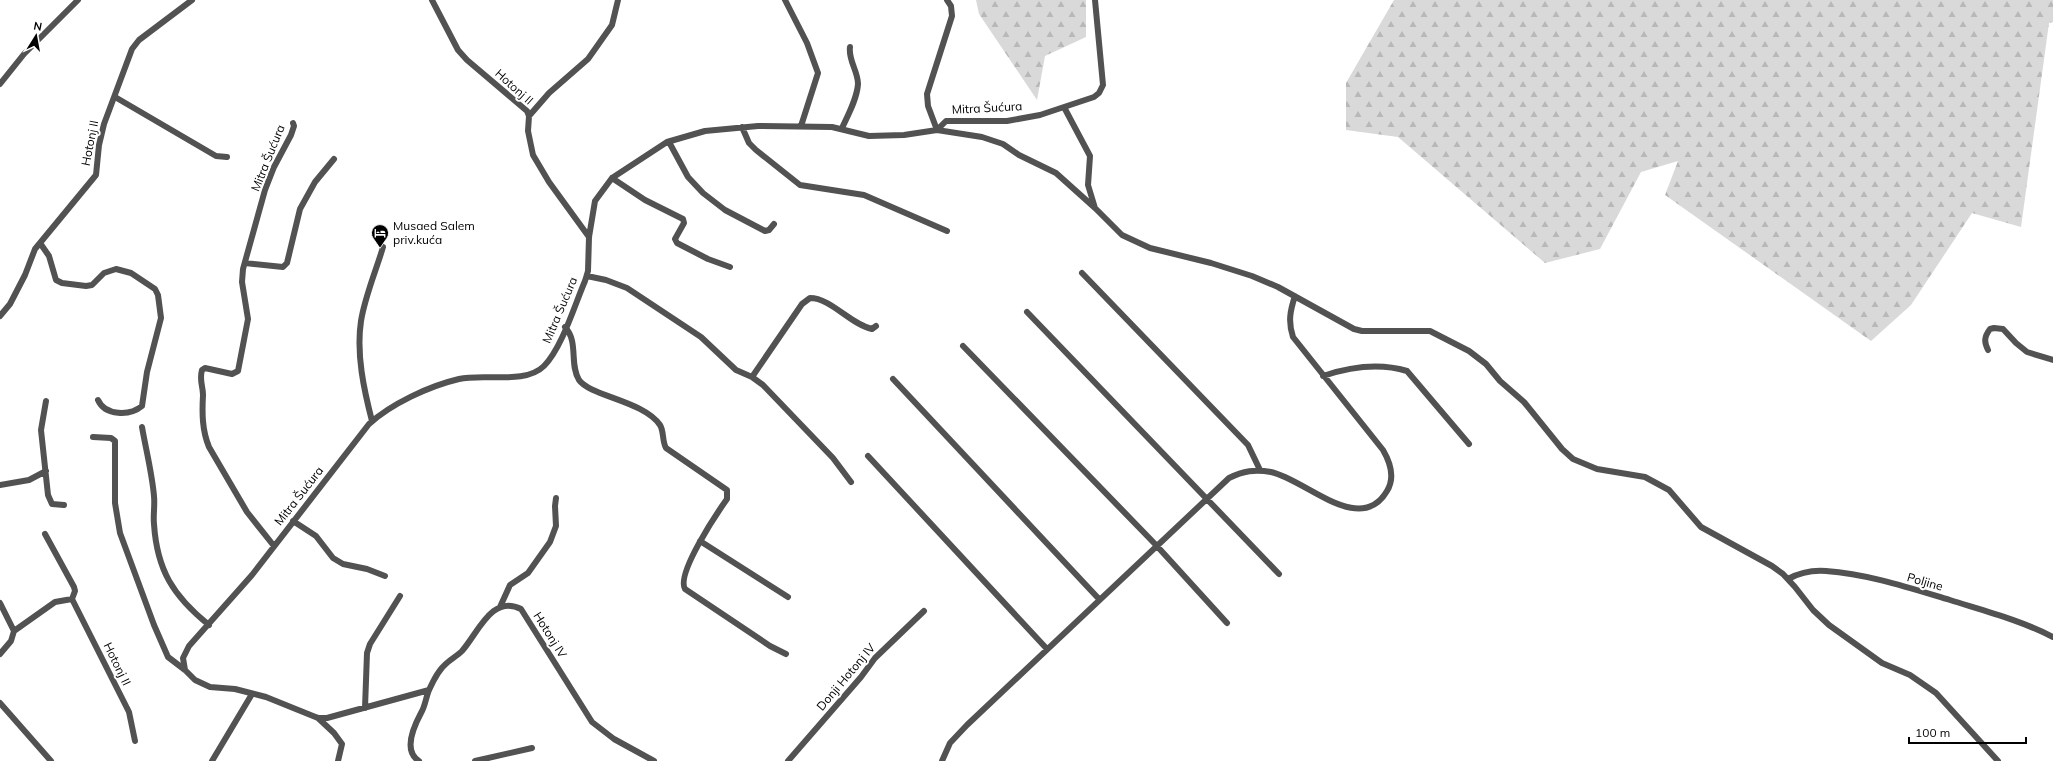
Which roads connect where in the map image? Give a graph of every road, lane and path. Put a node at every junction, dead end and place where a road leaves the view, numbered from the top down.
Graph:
1 (78, 0) edge
2 (192, 0) edge
3 (432, 0) edge
4 (618, 0) edge
5 (785, 0) edge
6 (948, 0) edge
7 (1095, 0) edge
8 (850, 47) dead end
9 (0, 84) edge
10 (115, 97) junction
11 (1065, 109) junction
12 (529, 116) junction
13 (293, 123) dead end
14 (801, 126) junction
15 (742, 127) junction
16 (842, 128) junction
17 (937, 130) junction
18 (669, 142) junction
19 (227, 157) dead end
20 (334, 159) dead end
21 (612, 178) junction
22 (1096, 208) junction
23 (774, 224) dead end
24 (947, 231) dead end
25 (589, 237) junction
26 (40, 243) junction
27 (383, 247) dead end
28 (245, 263) junction
29 (730, 267) dead end
30 (1082, 273) dead end
31 (587, 276) junction
32 (1295, 296) junction
33 (1027, 312) dead end
34 (0, 316) edge
35 (876, 326) dead end
36 (565, 327) junction
37 (963, 346) dead end
38 (1988, 350) dead end
39 (2053, 360) edge
40 (1323, 376) junction
41 (752, 377) junction
42 (892, 379) dead end
43 (98, 400) dead end
44 (46, 401) dead end
45 (372, 421) junction
46 (142, 427) dead end
47 (93, 437) dead end
48 (1469, 444) dead end
49 (868, 456) dead end
50 (1260, 470) junction
51 (46, 471) junction
52 (851, 482) dead end
53 (0, 485) edge
54 (556, 498) dead end
55 (1206, 498) junction
56 (64, 505) dead end
57 (293, 521) junction
58 (45, 534) dead end
59 (700, 541) junction
60 (1156, 545) junction
61 (274, 546) junction
62 (1279, 574) dead end
63 (385, 576) dead end
64 (1788, 579) junction
65 (400, 596) dead end
66 (788, 597) dead end
67 (72, 599) junction
68 (1099, 599) junction
69 (0, 603) edge
70 (500, 607) junction
71 (924, 611) dead end
72 (1227, 623) dead end
73 (208, 625) junction
74 (14, 631) junction
75 (2053, 637) edge
76 (1047, 649) junction
77 (0, 654) edge
78 (786, 654) dead end
79 (185, 670) junction
80 (429, 690) junction
81 (252, 694) junction
82 (0, 703) edge
83 (365, 708) junction
84 (318, 718) junction
85 (135, 741) dead end
86 (532, 748) dead end
87 (415, 760) edge
88 (51, 761) edge
89 (212, 761) edge
90 (338, 761) edge
91 (475, 761) edge
92 (654, 761) edge
93 (788, 761) edge
94 (942, 761) edge
95 (1998, 761) edge

1 - 9 street
2 - 10 street, Hotonj II
3 - 12 street, Hotonj II
4 - 12 street
5 - 14 street
6 - 17 street
7 - 11 street, Mitra Šućura
8 - 16 street
10 - 19 street
10 - 26 street, Hotonj II
11 - 17 street, Mitra Šućura
11 - 22 street
12 - 25 street, Hotonj II
13 - 28 street, Mitra Šućura
14 - 15 street, Mitra Šućura
14 - 16 street, Mitra Šućura
15 - 18 street, Mitra Šućura
15 - 24 street
16 - 17 street, Mitra Šućura
17 - 22 street
18 - 21 street, Mitra Šućura
18 - 23 street
20 - 28 street
21 - 25 street, Mitra Šućura
21 - 29 street
22 - 32 street
25 - 31 street, Mitra Šućura
26 - 34 street, Hotonj II
26 - 43 street
27 - 45 street
28 - 61 street, Mitra Šućura
30 - 50 street
31 - 36 street, Mitra Šućura
31 - 41 street
32 - 40 street
32 - 64 street
33 - 55 street
35 - 41 street
36 - 45 street, Mitra Šućura
36 - 59 street
37 - 60 street
38 - 39 street
40 - 48 street
40 - 50 street
41 - 52 street
42 - 68 street
44 - 51 street
45 - 57 street, Mitra Šućura
46 - 73 street
47 - 79 street
49 - 76 street
50 - 55 street
51 - 53 street
51 - 56 street
54 - 70 street
55 - 60 street
55 - 62 street
57 - 61 street, Mitra Šućura
57 - 63 street
58 - 67 street, Hotonj II
59 - 66 street
59 - 78 street
60 - 68 street
60 - 72 street
61 - 73 street, Mitra Šućura
64 - 75 street, Poljine
64 - 95 street
65 - 83 street
67 - 74 street
67 - 85 street, Hotonj II
68 - 76 street
69 - 74 street
70 - 80 street
70 - 92 street, Hotonj IV
71 - 93 street, Donji Hotonj IV
73 - 79 street, Mitra Šućura
74 - 77 street
76 - 94 street
79 - 81 street
80 - 83 street
80 - 87 street
81 - 84 street
81 - 89 street
82 - 88 street
83 - 84 street
84 - 90 street
86 - 91 street

